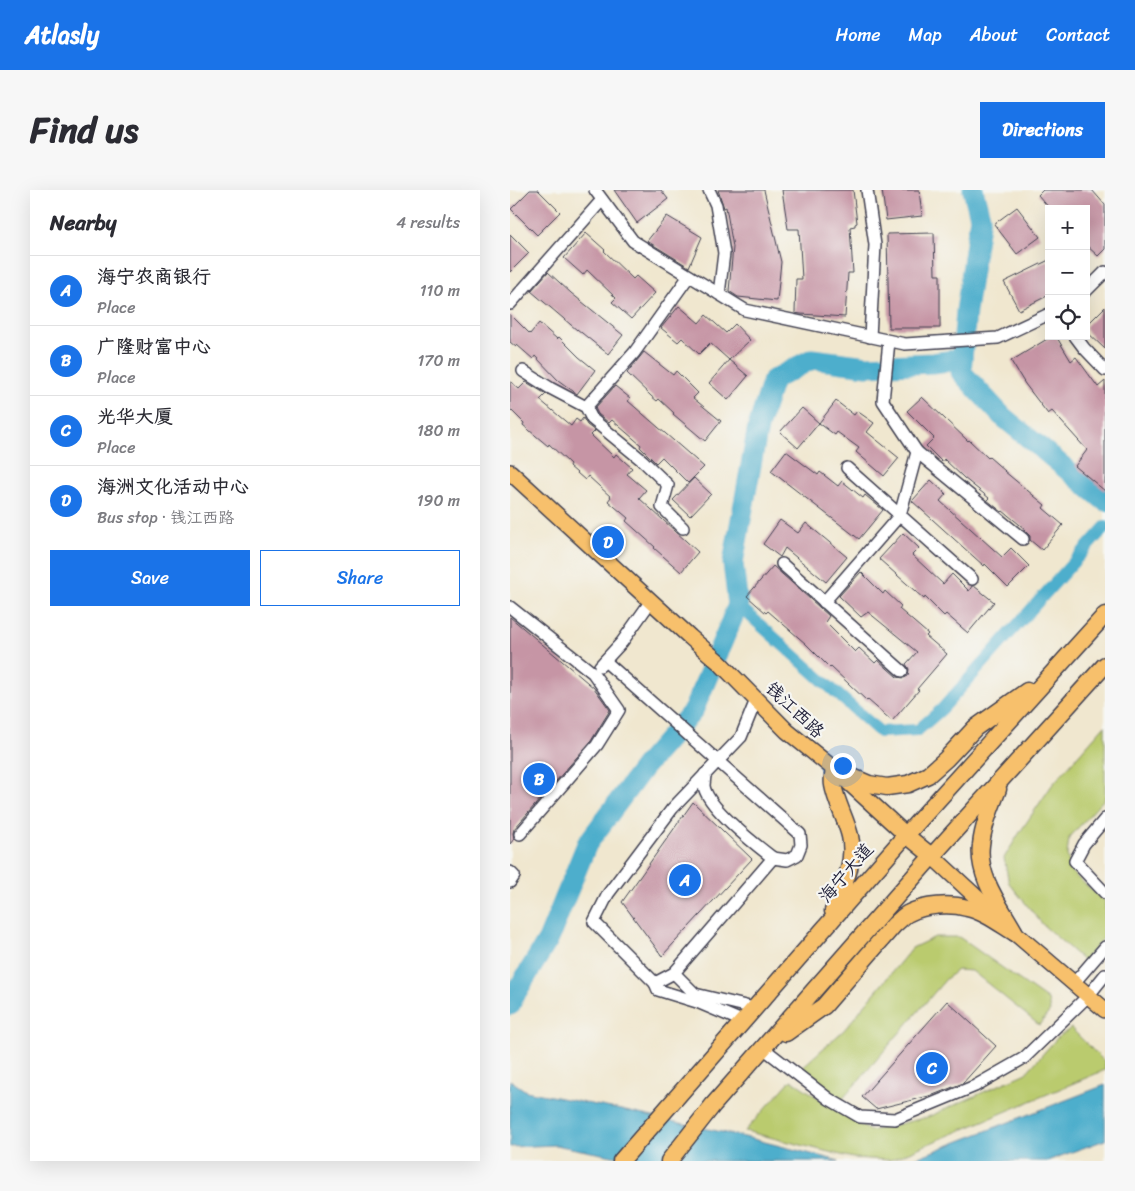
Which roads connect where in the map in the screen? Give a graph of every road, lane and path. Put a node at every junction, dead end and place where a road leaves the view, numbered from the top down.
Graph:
1 (709, 190) edge
2 (868, 190) edge
3 (598, 195) edge
4 (1105, 272) edge
5 (689, 276) junction
6 (1090, 287) edge
7 (719, 294) junction
8 (510, 304) edge
9 (1045, 316) edge
10 (870, 336) junction
11 (1078, 340) edge
12 (889, 341) junction
13 (1105, 370) edge
14 (523, 371) dead end
15 (586, 407) junction
16 (917, 452) junction
17 (847, 468) dead end
18 (510, 472) edge
19 (900, 515) junction
20 (684, 528) dead end
21 (1023, 539) dead end
22 (782, 564) dead end
23 (972, 579) dead end
24 (651, 602) junction
25 (824, 602) junction
26 (510, 607) edge
27 (1105, 615) edge
28 (605, 661) junction
29 (1105, 665) edge
30 (902, 671) dead end
31 (593, 673) junction
32 (1052, 674) junction
33 (756, 700) junction
34 (718, 762) junction
35 (834, 769) junction
36 (705, 774) junction
37 (1002, 779) junction
38 (1105, 819) edge
39 (1105, 828) edge
40 (520, 834) dead end
41 (906, 835) junction
42 (932, 856) junction
43 (773, 858) junction
44 (510, 872) edge
45 (510, 882) edge
46 (1105, 885) edge
47 (1105, 893) edge
48 (829, 923) junction
49 (1015, 933) junction
50 (1105, 948) edge
51 (674, 973) junction
52 (1105, 976) edge
53 (655, 983) junction
54 (1074, 983) junction
55 (1088, 996) junction
56 (754, 1008) junction
57 (1105, 1010) edge
58 (742, 1021) junction
59 (763, 1048) junction
60 (621, 1161) edge
61 (669, 1161) edge

1 - 7 street
2 - 10 street
3 - 5 street
3 - 8 street
4 - 6 street
5 - 7 street
5 - 15 street
7 - 10 street
9 - 12 street
10 - 12 street
11 - 13 street
12 - 16 street
14 - 15 street
15 - 20 street
16 - 19 street
16 - 21 street
17 - 19 street
18 - 24 main road, 钱江西路
19 - 23 street
19 - 25 street
22 - 25 street
24 - 28 street
24 - 33 main road, 钱江西路
25 - 30 street
26 - 31 street
27 - 32 highway, 海宁大道
28 - 31 street
28 - 34 street
29 - 37 highway
31 - 40 street
32 - 35 highway
32 - 41 highway, 海宁大道
33 - 34 street
33 - 35 main road, 钱江西路
34 - 36 street
34 - 43 street
35 - 41 main road, 钱江西路
35 - 48 highway
36 - 43 street
36 - 53 street
37 - 42 highway
37 - 49 highway
38 - 47 street
39 - 46 street
41 - 42 main road, 钱江西路
41 - 48 highway, 海宁大道
42 - 49 main road, 钱江西路
42 - 59 highway
43 - 51 street
44 - 45 street
48 - 56 highway, 海宁大道
49 - 54 main road, 钱江西路
49 - 59 highway
50 - 54 street
51 - 53 street
51 - 56 street
52 - 55 street
53 - 58 street
54 - 55 main road, 钱江西路
55 - 57 main road, 钱江西路
55 - 59 street
56 - 58 highway, 海宁大道
58 - 60 highway, 海宁大道
59 - 61 highway

